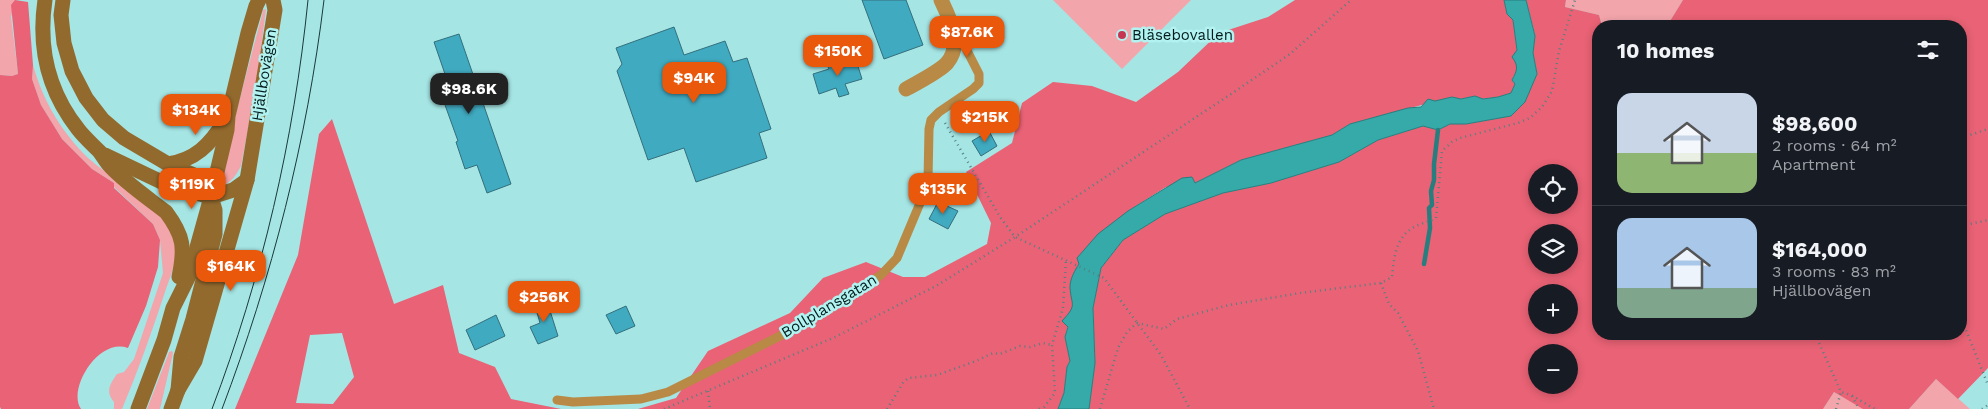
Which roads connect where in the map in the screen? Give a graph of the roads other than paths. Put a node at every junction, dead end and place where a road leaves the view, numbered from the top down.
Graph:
1 (45, 0) edge
2 (63, 0) edge
3 (259, 0) edge
4 (273, 0) edge
5 (941, 0) edge
6 (953, 23) junction
7 (906, 89) dead end
8 (228, 116) junction
9 (101, 153) junction
10 (168, 164) junction
11 (248, 180) junction
12 (211, 197) junction
13 (173, 308) junction
14 (178, 390) junction
15 (557, 400) dead end
16 (138, 409) edge
17 (171, 409) edge

1 - 9 street
2 - 10 street
3 - 8 street, Hjällbovägen
4 - 11 street, Hjällbovägen
5 - 6 street
6 - 7 street
6 - 15 lane, Bollplansgatan
8 - 10 street, Hjällbovägen
8 - 12 street, Hjällbovägen
9 - 12 street
9 - 13 street
10 - 12 street
11 - 12 street
11 - 14 street, Hjällbovägen
12 - 13 street, Hjällbovägen
12 - 14 street
13 - 16 street, Hjällbovägen
14 - 17 street, Hjällbovägen

